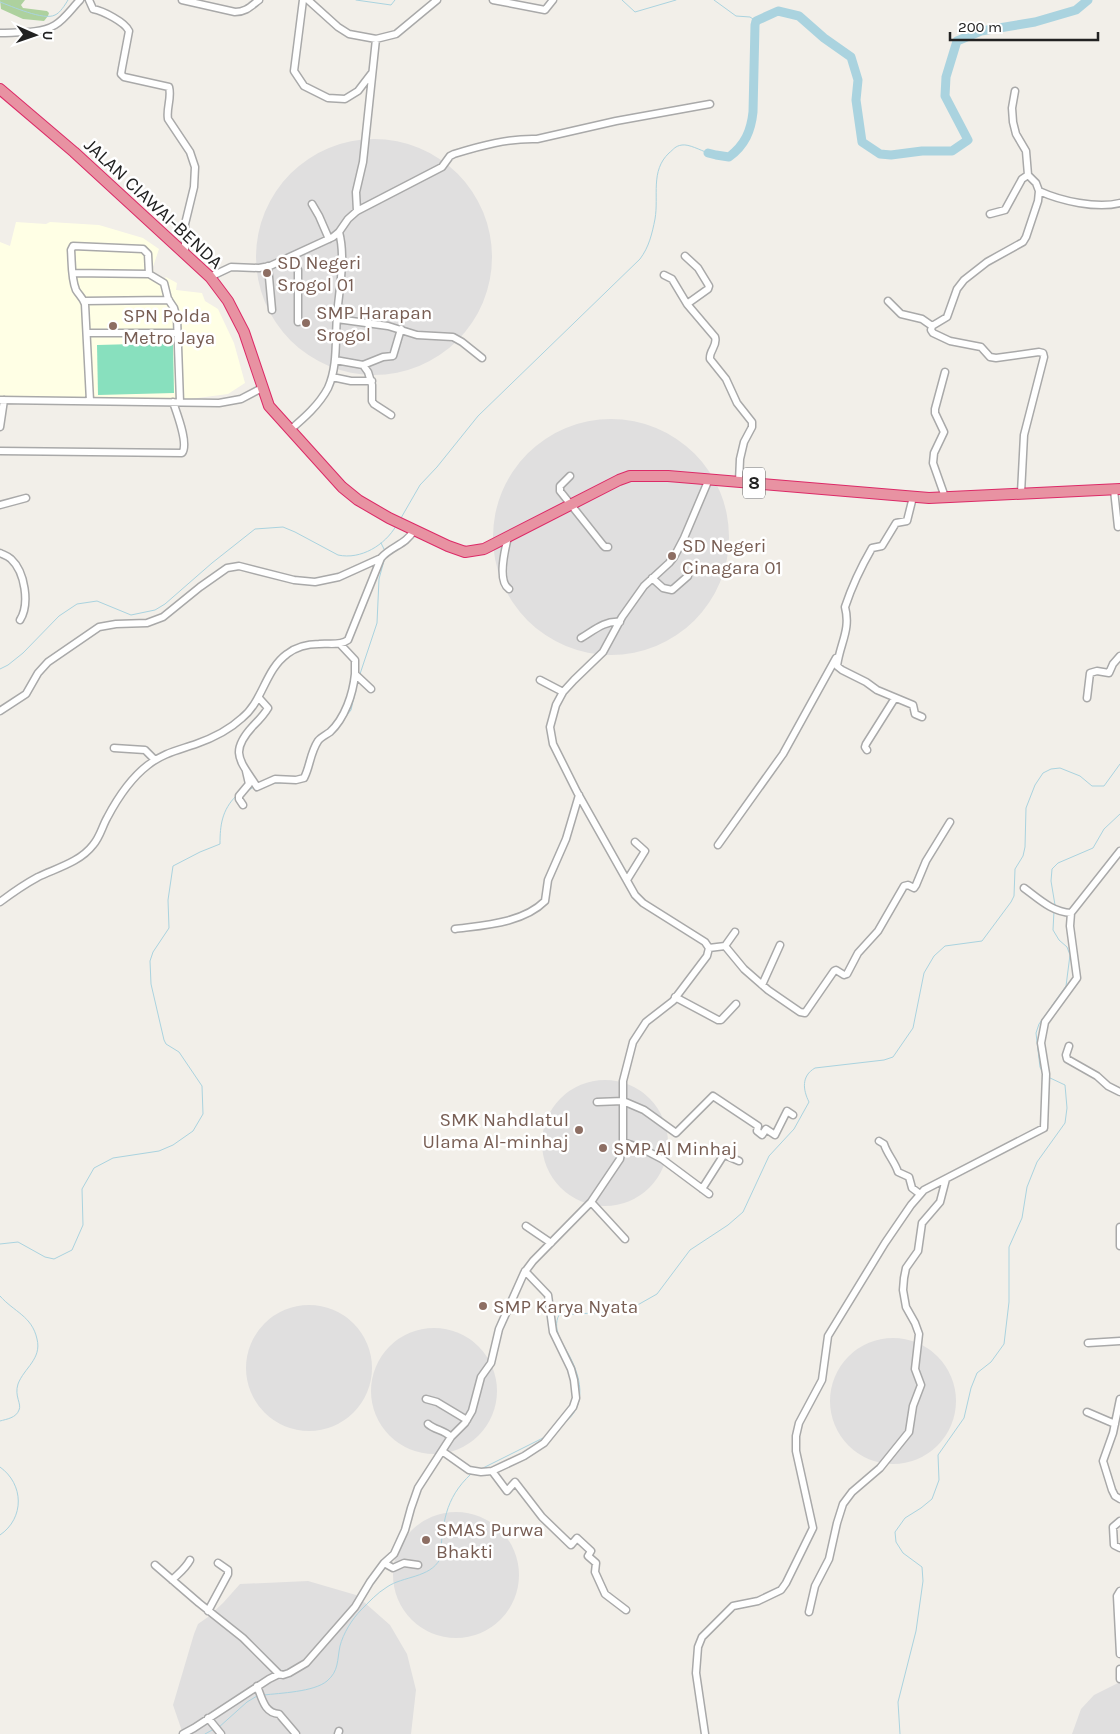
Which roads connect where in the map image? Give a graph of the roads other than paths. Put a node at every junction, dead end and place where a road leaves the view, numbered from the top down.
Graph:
1 (80, 0) edge
2 (90, 0) edge
3 (182, 0) edge
4 (259, 0) edge
5 (303, 0) edge
6 (308, 0) edge
7 (437, 0) edge
8 (493, 0) edge
9 (553, 0) edge
10 (0, 33) edge
11 (376, 39) junction
12 (372, 73) junction
13 (0, 88) edge
14 (1015, 91) dead end
15 (710, 104) dead end
16 (1028, 175) junction
17 (1039, 190) junction
18 (1120, 203) edge
19 (312, 204) dead end
20 (357, 211) junction
21 (990, 214) dead end
22 (339, 232) junction
23 (329, 239) junction
24 (185, 252) junction
25 (685, 256) dead end
26 (288, 258) junction
27 (268, 266) junction
28 (73, 273) junction
29 (148, 274) junction
30 (664, 275) dead end
31 (210, 277) junction
32 (84, 300) junction
33 (169, 300) junction
34 (888, 301) dead end
35 (687, 304) junction
36 (272, 310) dead end
37 (337, 319) junction
38 (298, 322) dead end
39 (932, 326) junction
40 (401, 329) junction
41 (178, 332) junction
42 (87, 333) junction
43 (482, 358) dead end
44 (335, 360) junction
45 (364, 365) junction
46 (945, 372) dead end
47 (332, 377) junction
48 (372, 381) junction
49 (262, 388) junction
50 (2, 400) edge
51 (90, 401) junction
52 (177, 402) junction
53 (392, 415) dead end
54 (0, 427) edge
55 (290, 430) junction
56 (0, 451) edge
57 (570, 476) dead end
58 (709, 479) junction
59 (739, 482) junction
60 (1117, 489) edge
61 (1020, 493) junction
62 (913, 497) junction
63 (945, 497) junction
64 (26, 498) dead end
65 (0, 505) edge
66 (571, 505) junction
67 (1118, 528) dead end
68 (412, 529) junction
69 (508, 537) junction
70 (608, 546) dead end
71 (0, 553) edge
72 (381, 558) junction
73 (688, 576) dead end
74 (652, 578) junction
75 (509, 589) dead end
76 (20, 620) dead end
77 (620, 622) junction
78 (581, 638) dead end
79 (340, 644) junction
80 (838, 652) junction
81 (1120, 656) edge
82 (357, 676) junction
83 (540, 680) dead end
84 (371, 689) dead end
85 (563, 692) junction
86 (258, 698) junction
87 (895, 698) junction
88 (1087, 698) dead end
89 (0, 711) edge
90 (922, 717) dead end
91 (114, 748) dead end
92 (867, 750) dead end
93 (155, 760) junction
94 (246, 770) junction
95 (579, 795) junction
96 (243, 805) dead end
97 (950, 822) dead end
98 (635, 842) dead end
99 (718, 845) dead end
100 (1120, 851) edge
101 (627, 880) junction
102 (1024, 888) dead end
103 (0, 902) edge
104 (1071, 913) junction
105 (455, 929) dead end
106 (735, 932) dead end
107 (725, 946) junction
108 (780, 946) dead end
109 (709, 948) junction
110 (762, 984) junction
111 (676, 998) junction
112 (736, 1004) dead end
113 (1069, 1046) dead end
114 (1120, 1092) edge
115 (622, 1101) junction
116 (597, 1102) dead end
117 (793, 1115) dead end
118 (879, 1141) dead end
119 (623, 1142) junction
120 (739, 1161) dead end
121 (946, 1179) junction
122 (702, 1189) junction
123 (709, 1194) dead end
124 (920, 1194) junction
125 (590, 1202) junction
126 (526, 1226) dead end
127 (1120, 1227) edge
128 (625, 1239) dead end
129 (551, 1243) junction
130 (1120, 1246) edge
131 (525, 1271) junction
132 (1120, 1341) edge
133 (1088, 1343) dead end
134 (1120, 1398) edge
135 (426, 1399) dead end
136 (1087, 1412) dead end
137 (468, 1420) junction
138 (428, 1424) dead end
139 (1115, 1424) junction
140 (451, 1437) junction
141 (442, 1451) junction
142 (492, 1471) junction
143 (1120, 1499) edge
144 (1120, 1521) edge
145 (1120, 1548) edge
146 (190, 1560) dead end
147 (218, 1563) dead end
148 (384, 1563) junction
149 (155, 1565) dead end
150 (418, 1565) dead end
151 (172, 1580) junction
152 (1120, 1591) edge
153 (626, 1610) dead end
154 (208, 1611) junction
155 (809, 1612) dead end
156 (1120, 1654) edge
157 (1120, 1669) edge
158 (279, 1674) junction
159 (1120, 1679) edge
160 (258, 1689) junction
161 (210, 1721) junction
162 (219, 1732) edge
163 (183, 1734) edge
164 (296, 1734) edge
165 (706, 1734) edge

1 - 10 street
2 - 24 street
3 - 4 street
5 - 12 street
6 - 11 street
7 - 11 street
8 - 9 street
11 - 12 street
12 - 20 street
13 - 24 highway, JALAN CIAWAI-BENDA / 8
14 - 16 street
15 - 20 street
16 - 17 street
16 - 21 street
17 - 18 street
17 - 39 street
19 - 23 street
20 - 22 street
22 - 23 street
22 - 37 street
23 - 26 street
24 - 31 highway, JALAN CIAWAI-BENDA / 8
25 - 35 street
26 - 27 street
26 - 38 street
27 - 31 street
27 - 36 street
28 - 29 street
28 - 29 street
28 - 32 street
29 - 33 street
30 - 35 street
31 - 49 highway, JALAN CIAWAI-BENDA / 8
32 - 33 street
32 - 42 street
33 - 41 street
34 - 39 street
35 - 59 street
37 - 40 street
37 - 44 street
39 - 61 street
40 - 43 street
40 - 45 street
41 - 42 street
41 - 52 street
42 - 51 street
44 - 45 street
44 - 47 street
45 - 48 street
46 - 63 street
47 - 48 street
47 - 55 street
48 - 53 street
49 - 52 street
49 - 55 highway, JALAN CIAWAI-BENDA / 8
50 - 51 street
50 - 54 street
51 - 52 street
52 - 56 street
55 - 68 highway, JALAN CIAWAI-BENDA / 8
57 - 66 street
58 - 59 highway, 8
58 - 66 highway, 8
58 - 74 street
59 - 62 highway, 8
60 - 61 highway, 8
60 - 67 street
61 - 63 highway, 8
62 - 63 highway, 8
62 - 80 street
64 - 65 street
66 - 69 highway, 8
66 - 70 street
68 - 69 highway, 8
68 - 72 street
69 - 75 street
71 - 76 street
72 - 79 street
72 - 89 street
73 - 74 street
74 - 77 street
77 - 78 street
77 - 85 street
79 - 82 street
79 - 86 street
80 - 87 street
80 - 99 street
81 - 88 street
82 - 84 street
82 - 94 street
83 - 85 street
85 - 95 street
86 - 93 street
86 - 94 street
87 - 90 street
87 - 92 street
91 - 93 street
93 - 103 street
94 - 96 street
95 - 101 street
95 - 105 street
97 - 110 street
98 - 101 street
100 - 104 street
101 - 109 street
102 - 104 street
104 - 121 street
106 - 107 street
107 - 109 street
107 - 110 street
108 - 110 street
109 - 111 street
111 - 112 street
111 - 115 street
113 - 114 street
115 - 116 street
115 - 117 street
115 - 119 street
118 - 124 street
119 - 122 street
119 - 125 street
120 - 122 street
121 - 124 street
121 - 155 street
122 - 123 street
124 - 165 street
125 - 128 street
125 - 129 street
126 - 129 street
127 - 130 street
129 - 131 street
131 - 137 street
131 - 142 street
132 - 133 street
134 - 139 street
135 - 137 street
136 - 139 street
137 - 140 street
138 - 140 street
139 - 143 street
140 - 141 street
141 - 142 street
141 - 148 street
142 - 153 street
144 - 145 street
146 - 151 street
147 - 154 street
148 - 150 street
148 - 158 street
149 - 151 street
151 - 154 street
152 - 156 street
154 - 158 street
157 - 159 street
158 - 160 street
160 - 161 street
160 - 164 street
161 - 162 street
161 - 163 street

